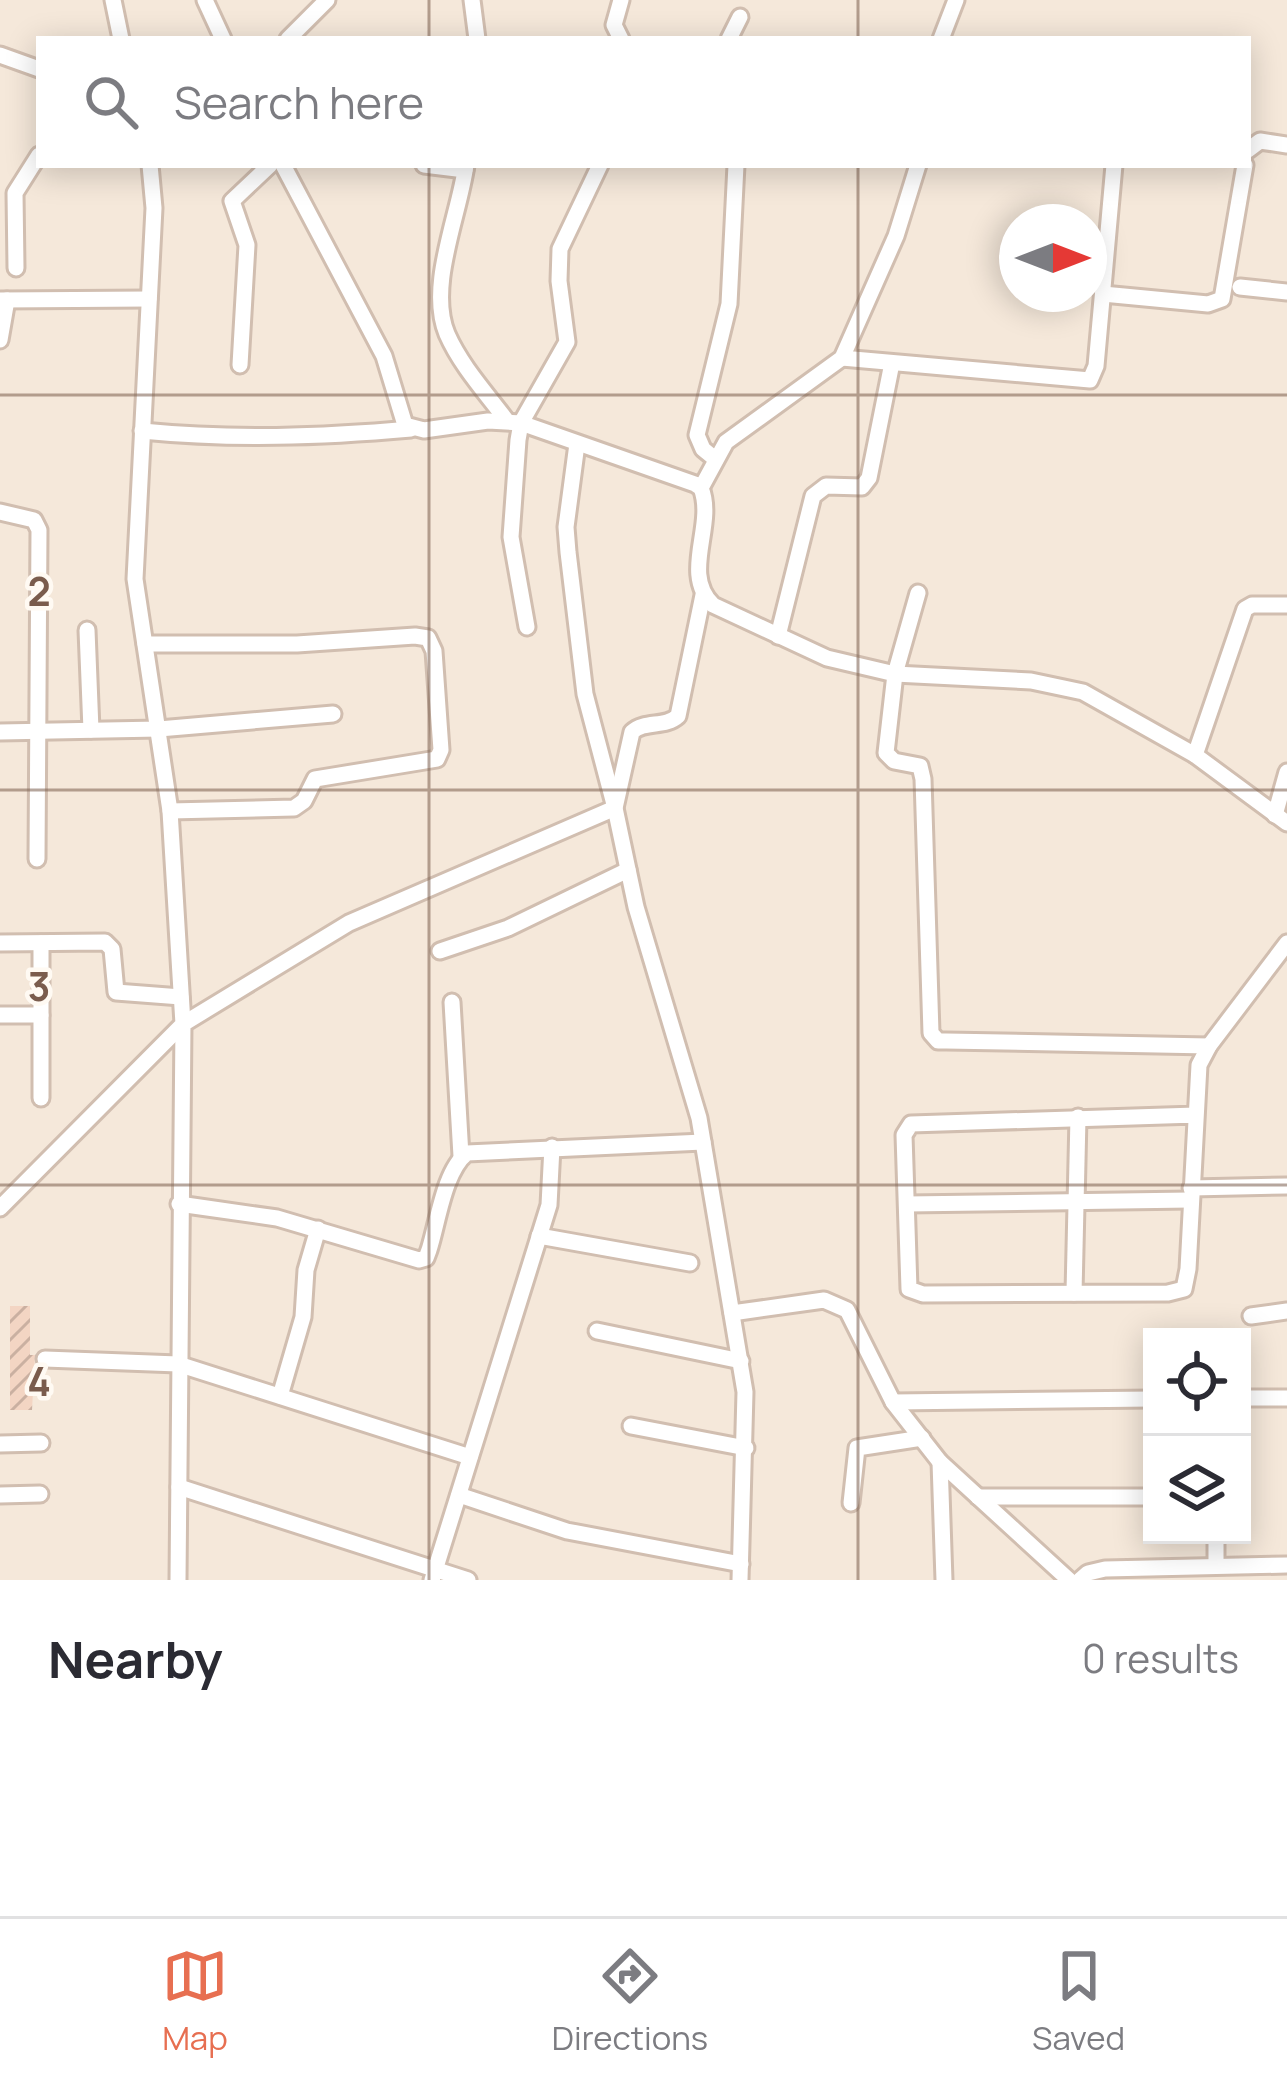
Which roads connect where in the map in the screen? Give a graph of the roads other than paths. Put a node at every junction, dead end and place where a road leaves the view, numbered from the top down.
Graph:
1 (113, 0) edge
2 (205, 0) edge
3 (327, 0) edge
4 (472, 0) edge
5 (620, 0) edge
6 (956, 0) edge
7 (740, 17) dead end
8 (120, 36) edge
9 (222, 36) edge
10 (291, 36) edge
11 (476, 36) edge
12 (620, 36) edge
13 (730, 36) edge
14 (941, 36) edge
15 (0, 55) edge
16 (36, 68) edge
17 (1287, 145) edge
18 (1251, 148) edge
19 (36, 160) edge
20 (150, 168) edge
21 (267, 168) edge
22 (284, 168) edge
23 (466, 168) edge
24 (599, 168) edge
25 (736, 168) edge
26 (917, 168) edge
27 (1114, 168) edge
28 (1244, 168) edge
29 (1107, 247) edge
30 (16, 268) dead end
31 (1240, 287) dead end
32 (1287, 292) edge
33 (1107, 294) edge
34 (149, 298) junction
35 (3, 300) edge
36 (1101, 312) edge
37 (0, 340) edge
38 (842, 358) junction
39 (892, 363) junction
40 (240, 365) dead end
41 (514, 422) junction
42 (411, 429) junction
43 (142, 431) junction
44 (577, 443) junction
45 (714, 458) junction
46 (701, 488) junction
47 (0, 512) edge
48 (918, 592) dead end
49 (703, 595) junction
50 (1287, 604) edge
51 (527, 627) dead end
52 (87, 631) dead end
53 (778, 636) junction
54 (145, 644) junction
55 (895, 674) junction
56 (333, 714) dead end
57 (159, 729) junction
58 (91, 730) junction
59 (39, 731) junction
60 (0, 732) edge
61 (1195, 755) junction
62 (1287, 772) edge
63 (615, 808) junction
64 (170, 811) junction
65 (1281, 819) edge
66 (37, 859) dead end
67 (628, 871) junction
68 (0, 943) edge
69 (41, 943) junction
70 (1287, 943) edge
71 (440, 951) dead end
72 (181, 997) junction
73 (452, 1003) dead end
74 (0, 1015) edge
75 (41, 1015) junction
76 (183, 1024) junction
77 (1209, 1046) junction
78 (40, 1098) dead end
79 (1196, 1115) junction
80 (1078, 1117) junction
81 (704, 1142) junction
82 (552, 1147) junction
83 (461, 1156) junction
84 (1287, 1186) edge
85 (1191, 1194) junction
86 (1076, 1201) junction
87 (179, 1204) junction
88 (907, 1204) junction
89 (0, 1208) edge
90 (318, 1229) junction
91 (539, 1236) junction
92 (690, 1263) dead end
93 (1074, 1293) junction
94 (1287, 1311) edge
95 (732, 1313) junction
96 (1251, 1316) dead end
97 (597, 1331) dead end
98 (45, 1359) dead end
99 (741, 1361) junction
100 (178, 1364) junction
101 (280, 1396) junction
102 (1251, 1398) edge
103 (1287, 1398) edge
104 (1143, 1399) edge
105 (893, 1402) junction
106 (631, 1426) dead end
107 (922, 1438) junction
108 (41, 1443) dead end
109 (0, 1444) edge
110 (746, 1448) junction
111 (470, 1456) junction
112 (940, 1462) junction
113 (179, 1487) junction
114 (40, 1494) dead end
115 (0, 1495) edge
116 (459, 1495) junction
117 (978, 1497) junction
118 (1143, 1497) edge
119 (851, 1503) dead end
120 (1216, 1544) edge
121 (1216, 1565) junction
122 (1287, 1565) edge
123 (741, 1572) edge
124 (433, 1575) edge
125 (178, 1580) edge
126 (468, 1580) edge
127 (944, 1580) edge
128 (1069, 1580) edge
129 (1080, 1580) edge

1 - 8 street
2 - 9 street
3 - 10 street
4 - 11 street
5 - 12 street
6 - 14 street
7 - 13 street
15 - 16 street
17 - 18 street
19 - 30 street
20 - 34 street
21 - 40 street
22 - 42 street
23 - 41 street
24 - 41 street
25 - 45 street
26 - 38 street
27 - 29 street
28 - 33 street
31 - 32 street
34 - 35 street
34 - 43 street
35 - 37 street
36 - 39 street
38 - 39 street
38 - 45 street
39 - 53 street
41 - 42 street
41 - 44 street
41 - 51 street
42 - 43 street
43 - 54 street
44 - 46 street
44 - 63 street
45 - 46 street
46 - 49 street
47 - 59 street
48 - 55 street
49 - 53 street
49 - 63 street
50 - 61 street
52 - 58 street
53 - 55 street
54 - 57 street
54 - 64 street
55 - 61 street
55 - 77 street
56 - 57 street
57 - 58 street
57 - 64 street
58 - 59 street
59 - 60 street
59 - 66 street
61 - 65 street
62 - 65 street
63 - 67 street
63 - 76 street
64 - 72 street
67 - 71 street
67 - 81 street
68 - 69 street
69 - 72 street
69 - 75 street
70 - 77 street
72 - 76 street
73 - 83 street
74 - 75 street
75 - 78 street
76 - 87 street
76 - 89 street
77 - 79 street
79 - 80 street
79 - 85 street
80 - 86 street
80 - 88 street
81 - 82 street
81 - 95 street
82 - 83 street
82 - 91 street
83 - 90 street
84 - 85 street
85 - 86 street
85 - 93 street
86 - 88 street
86 - 93 street
87 - 90 street
87 - 100 street
88 - 93 street
90 - 101 street
91 - 92 street
91 - 111 street
94 - 96 street
95 - 99 street
95 - 105 street
97 - 99 street
98 - 100 street
99 - 110 street
100 - 101 street
100 - 113 street
101 - 111 street
102 - 103 street
104 - 105 street
105 - 107 street
106 - 110 street
107 - 112 street
107 - 119 street
108 - 109 street
110 - 123 street
111 - 116 street
112 - 117 street
112 - 127 street
113 - 124 street
113 - 125 street
114 - 115 street
116 - 123 street
116 - 124 street
117 - 118 street
117 - 128 street
120 - 121 street
121 - 122 street
121 - 129 street
124 - 126 street

